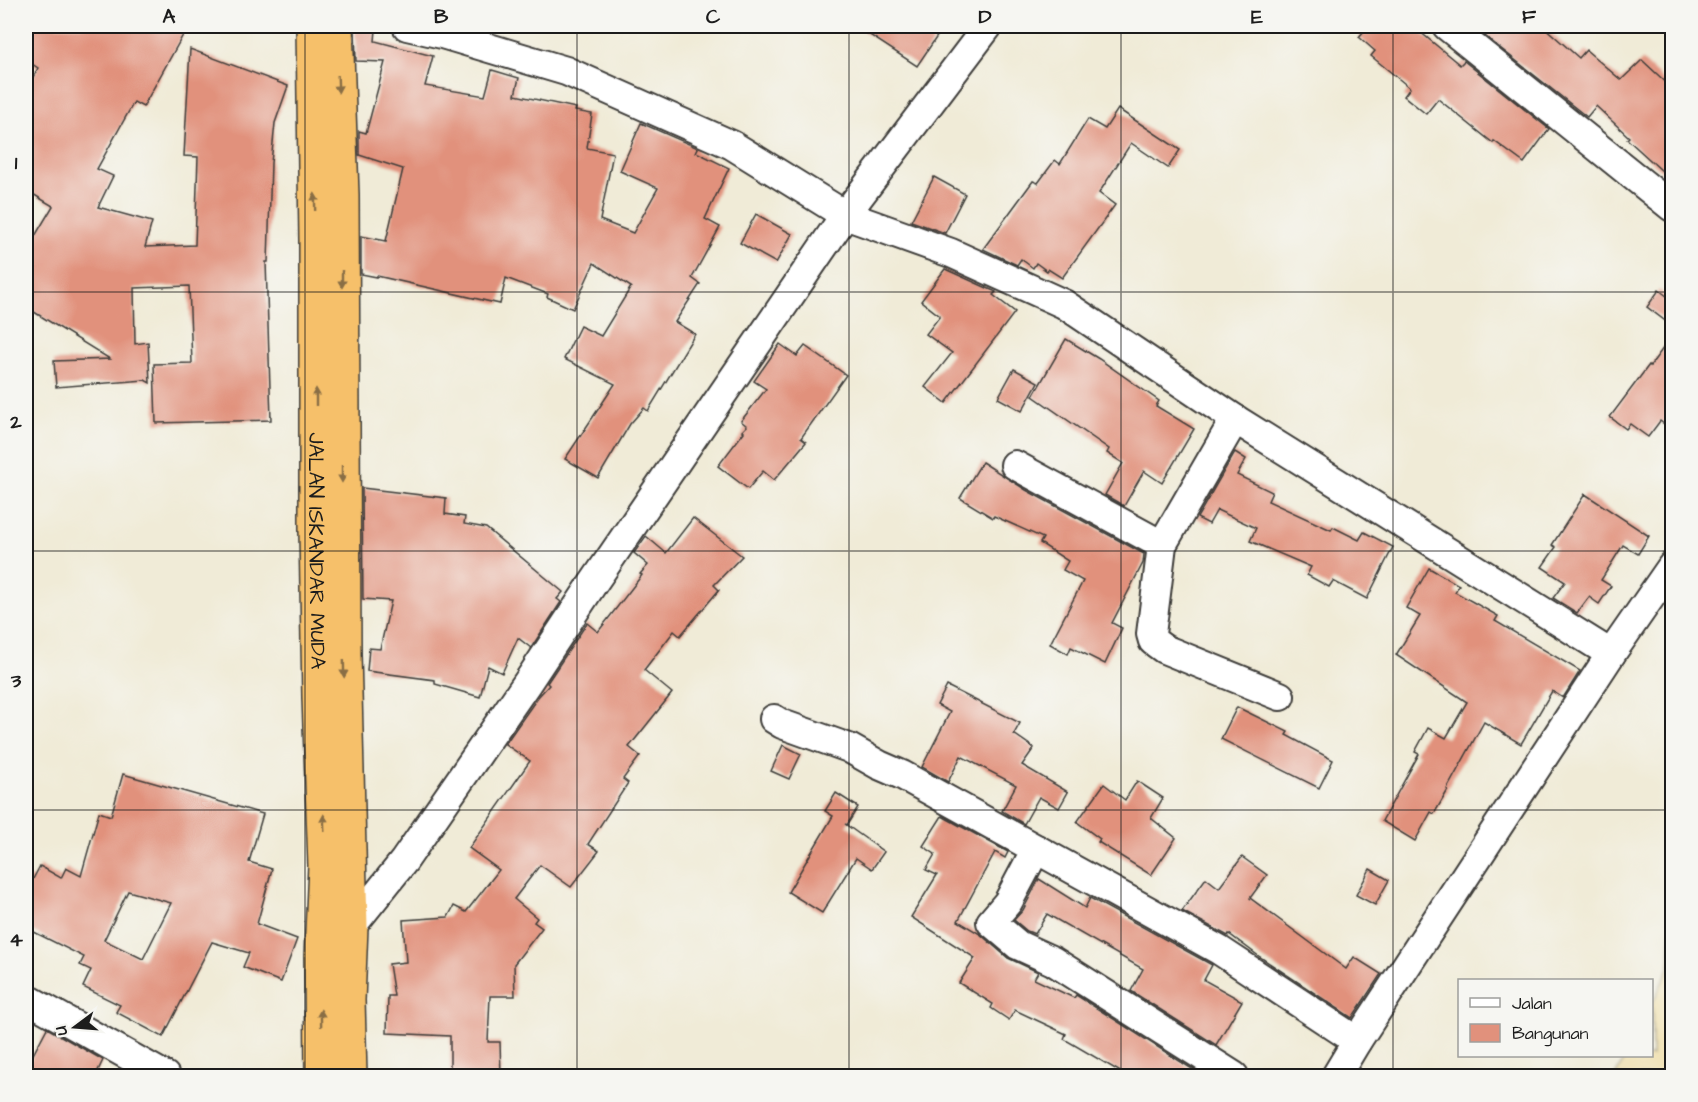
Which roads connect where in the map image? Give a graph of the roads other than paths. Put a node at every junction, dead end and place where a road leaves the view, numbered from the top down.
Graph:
1 (313, 26) edge
2 (336, 26) edge
3 (407, 26) edge
4 (988, 26) edge
5 (1447, 26) edge
6 (1672, 207) edge
7 (845, 215) junction
8 (1235, 419) junction
9 (1016, 465) dead end
10 (1162, 545) junction
11 (1672, 566) edge
12 (1611, 654) junction
13 (1280, 696) dead end
14 (774, 719) dead end
15 (1036, 849) junction
16 (351, 927) junction
17 (321, 956) junction
18 (26, 998) edge
19 (1357, 1041) junction
20 (153, 1074) edge
21 (322, 1077) edge
22 (350, 1077) edge
23 (1234, 1077) edge
24 (1336, 1077) edge

17 -> 1 highway, JALAN ISKANDAR MUDA
2 -> 16 highway, JALAN ISKANDAR MUDA
3 - 7 street
4 - 7 street
5 - 6 street
7 - 8 street
7 - 16 street
8 - 10 street
8 - 12 street
9 - 10 street
10 - 13 street
11 - 12 street
12 - 19 street
14 - 15 street
15 - 19 street
15 - 23 street
16 - 17 street
16 - 22 highway, JALAN ISKANDAR MUDA
21 -> 17 highway, JALAN ISKANDAR MUDA
18 - 20 street
19 - 24 street

